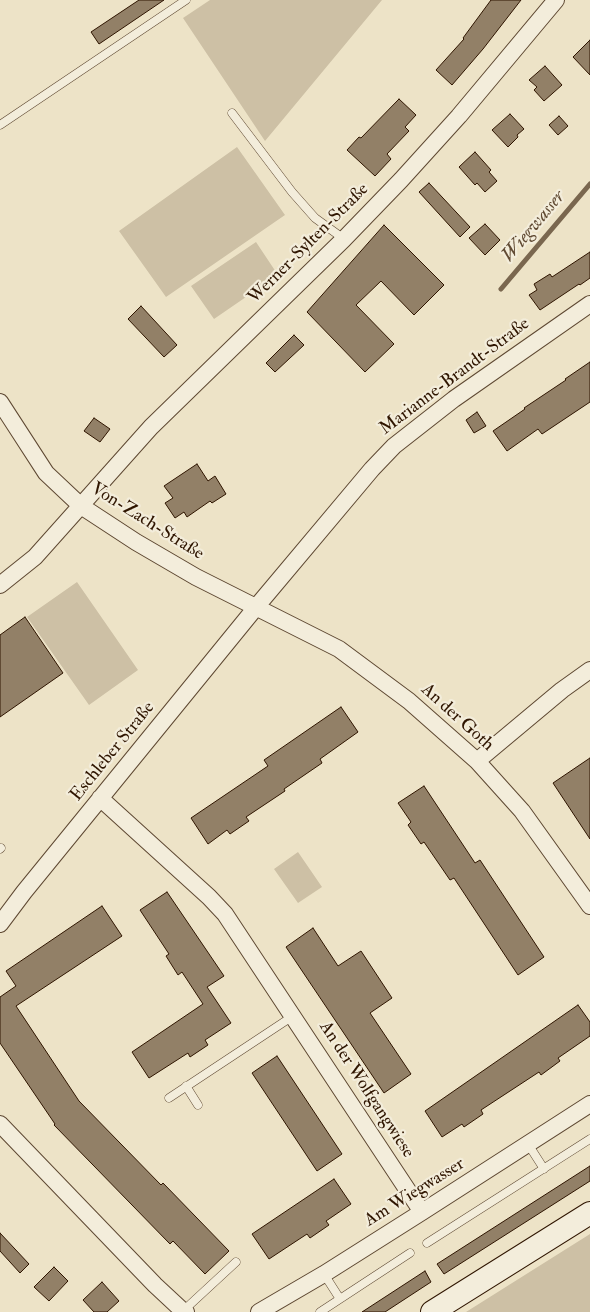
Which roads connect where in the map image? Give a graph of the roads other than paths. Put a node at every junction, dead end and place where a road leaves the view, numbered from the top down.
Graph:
1 (186, 0) edge
2 (556, 0) edge
3 (232, 113) dead end
4 (0, 125) edge
5 (344, 239) junction
6 (590, 304) edge
7 (0, 402) edge
8 (81, 506) junction
9 (0, 585) edge
10 (257, 606) junction
11 (590, 670) edge
12 (477, 761) junction
13 (100, 798) junction
14 (590, 906) edge
15 (0, 924) edge
16 (293, 1016) junction
17 (186, 1086) junction
18 (169, 1098) dead end
19 (590, 1104) edge
20 (198, 1105) dead end
21 (0, 1124) edge
22 (590, 1139) edge
23 (528, 1144) junction
24 (544, 1169) junction
25 (422, 1212) junction
26 (590, 1213) edge
27 (427, 1243) dead end
28 (410, 1253) dead end
29 (236, 1262) dead end
30 (324, 1274) junction
31 (340, 1299) junction
32 (185, 1311) edge
33 (259, 1312) edge
34 (320, 1312) edge
35 (432, 1312) edge

1 - 4 lane
2 - 5 street, Werner-Sylten-Straße
3 - 5 lane
5 - 8 street, Werner-Sylten-Straße
6 - 10 street, Marianne-Brandt-Straße
7 - 8 street, Von-Zach-Straße
8 - 9 street, Werner-Sylten-Straße
8 - 10 street, Von-Zach-Straße
10 - 12 street, An der Goth
10 - 13 street, Eschleber Straße
11 - 12 street
12 - 14 street, An der Goth
13 - 15 street, Eschleber Straße
13 - 16 street, An der Wolfgangwiese
16 - 17 lane, An der Wolfgangwiese
16 - 25 street, An der Wolfgangwiese
17 - 18 lane, An der Wolfgangwiese
17 - 20 lane
19 - 23 street, Am Wiegwasser
21 - 32 street
22 - 24 lane
23 - 24 lane
23 - 25 street, Am Wiegwasser
24 - 27 lane
25 - 30 street, Am Wiegwasser
26 - 35 main road
28 - 31 lane
29 - 32 lane
30 - 31 lane
30 - 33 street, Am Wiegwasser
31 - 34 lane

